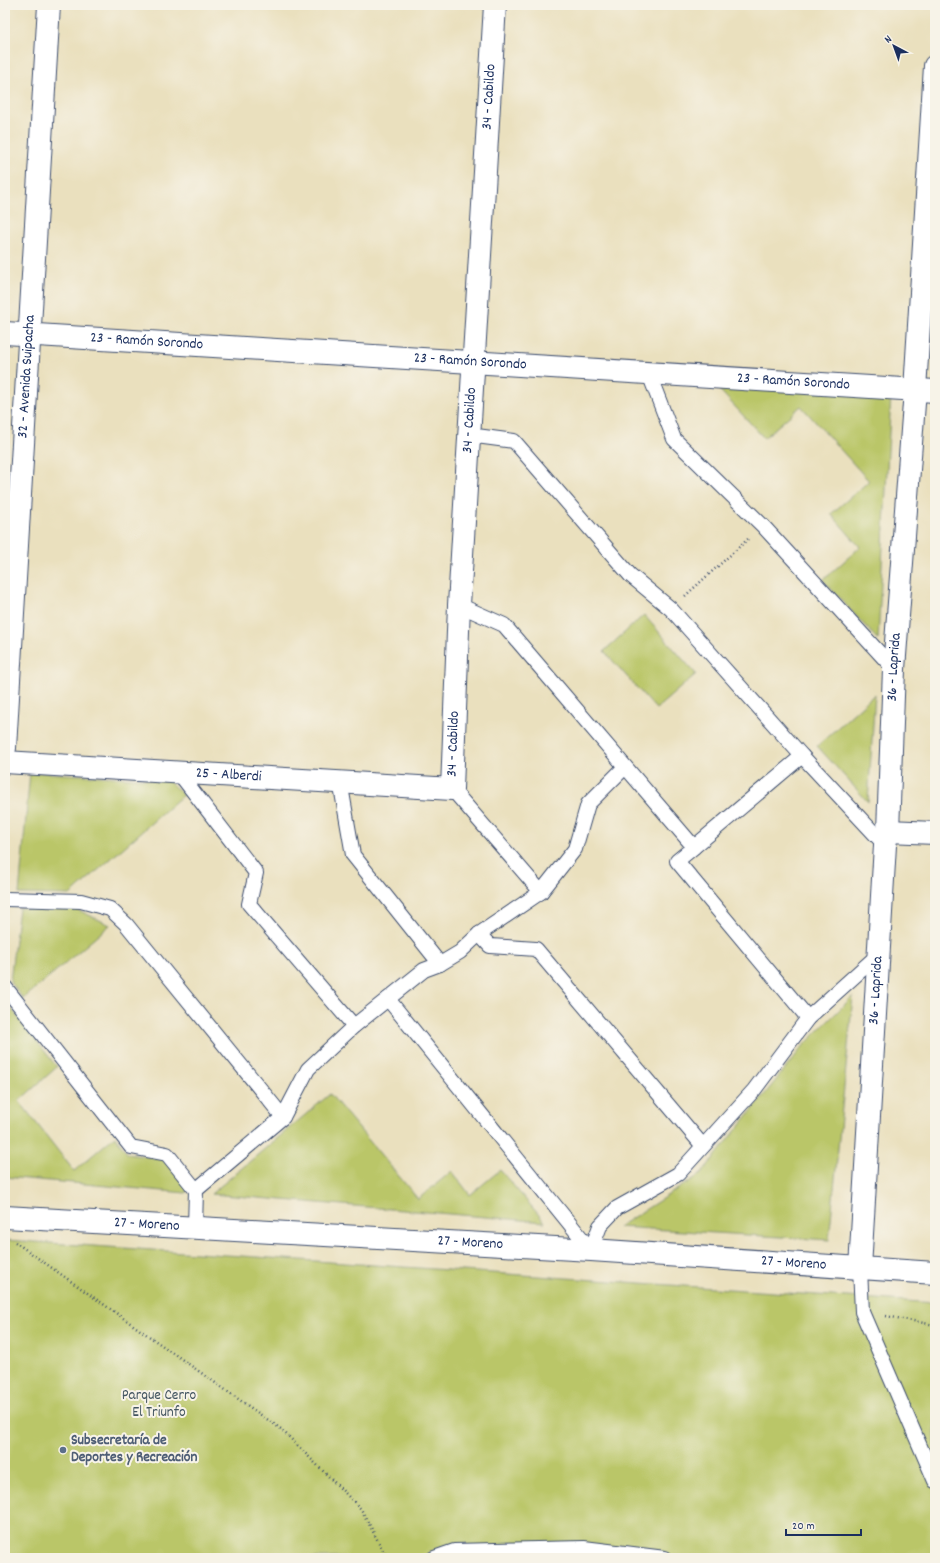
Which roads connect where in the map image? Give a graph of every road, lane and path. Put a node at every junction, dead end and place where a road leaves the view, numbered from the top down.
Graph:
1 (49, 5) edge
2 (495, 5) edge
3 (935, 66) edge
4 (5, 333) edge
5 (30, 335) junction
6 (473, 362) junction
7 (649, 374) junction
8 (925, 390) edge
9 (469, 435) junction
10 (763, 526) junction
11 (458, 605) junction
12 (671, 608) junction
13 (894, 669) junction
14 (5, 748) edge
15 (802, 756) junction
16 (5, 762) edge
17 (625, 767) junction
18 (180, 773) junction
19 (340, 781) junction
20 (452, 789) junction
21 (935, 833) edge
22 (886, 838) junction
23 (694, 847) junction
24 (541, 892) junction
25 (5, 899) edge
26 (479, 934) junction
27 (878, 955) junction
28 (440, 964) junction
29 (5, 987) edge
30 (388, 999) junction
31 (808, 1018) junction
32 (354, 1026) junction
33 (283, 1117) junction
34 (703, 1146) junction
35 (196, 1190) junction
36 (5, 1217) edge
37 (195, 1227) junction
38 (11, 1239) dead end
39 (591, 1250) junction
40 (860, 1268) junction
41 (935, 1273) edge
42 (862, 1312) junction
43 (935, 1325) edge
44 (935, 1481) edge
45 (387, 1558) edge
46 (434, 1558) edge
47 (665, 1558) edge

1 - 5 street, 32 - Avenida Suipacha
2 - 6 street, 34 - Cabildo
3 - 8 street, 36 - Laprida
4 - 5 street, 23 - Ramón Sorondo
5 - 6 street, 23 - Ramón Sorondo
5 - 14 street, 32 - Avenida Suipacha
6 - 7 street, 23 - Ramón Sorondo
6 - 9 street, 34 - Cabildo
7 - 8 street, 23 - Ramón Sorondo
7 - 10 lane
8 - 13 street, 36 - Laprida
9 - 11 street, 34 - Cabildo
9 - 12 lane
10 - 12 path
10 - 13 lane
11 - 17 lane
11 - 20 street, 34 - Cabildo
12 - 15 lane
13 - 22 street, 36 - Laprida
15 - 22 lane
15 - 23 lane
16 - 18 street, 25 - Alberdi
17 - 23 lane
17 - 24 lane
18 - 19 street, 25 - Alberdi
18 - 32 lane
19 - 20 street, 25 - Alberdi
19 - 28 lane
20 - 24 lane
21 - 22 street
22 - 27 street, 36 - Laprida
23 - 31 lane
24 - 26 lane
25 - 33 lane
26 - 28 lane
26 - 34 lane
27 - 31 lane
27 - 40 street, 36 - Laprida
28 - 30 lane
29 - 35 lane
30 - 32 lane
30 - 39 lane
31 - 34 lane
32 - 33 lane
33 - 35 lane
34 - 39 lane
35 - 37 lane
36 - 37 street, 27 - Moreno
37 - 39 street, 27 - Moreno
38 - 45 path
39 - 40 street, 27 - Moreno
40 - 41 street, 27 - Moreno
40 - 42 lane
42 - 43 path
42 - 44 lane
46 - 47 lane

